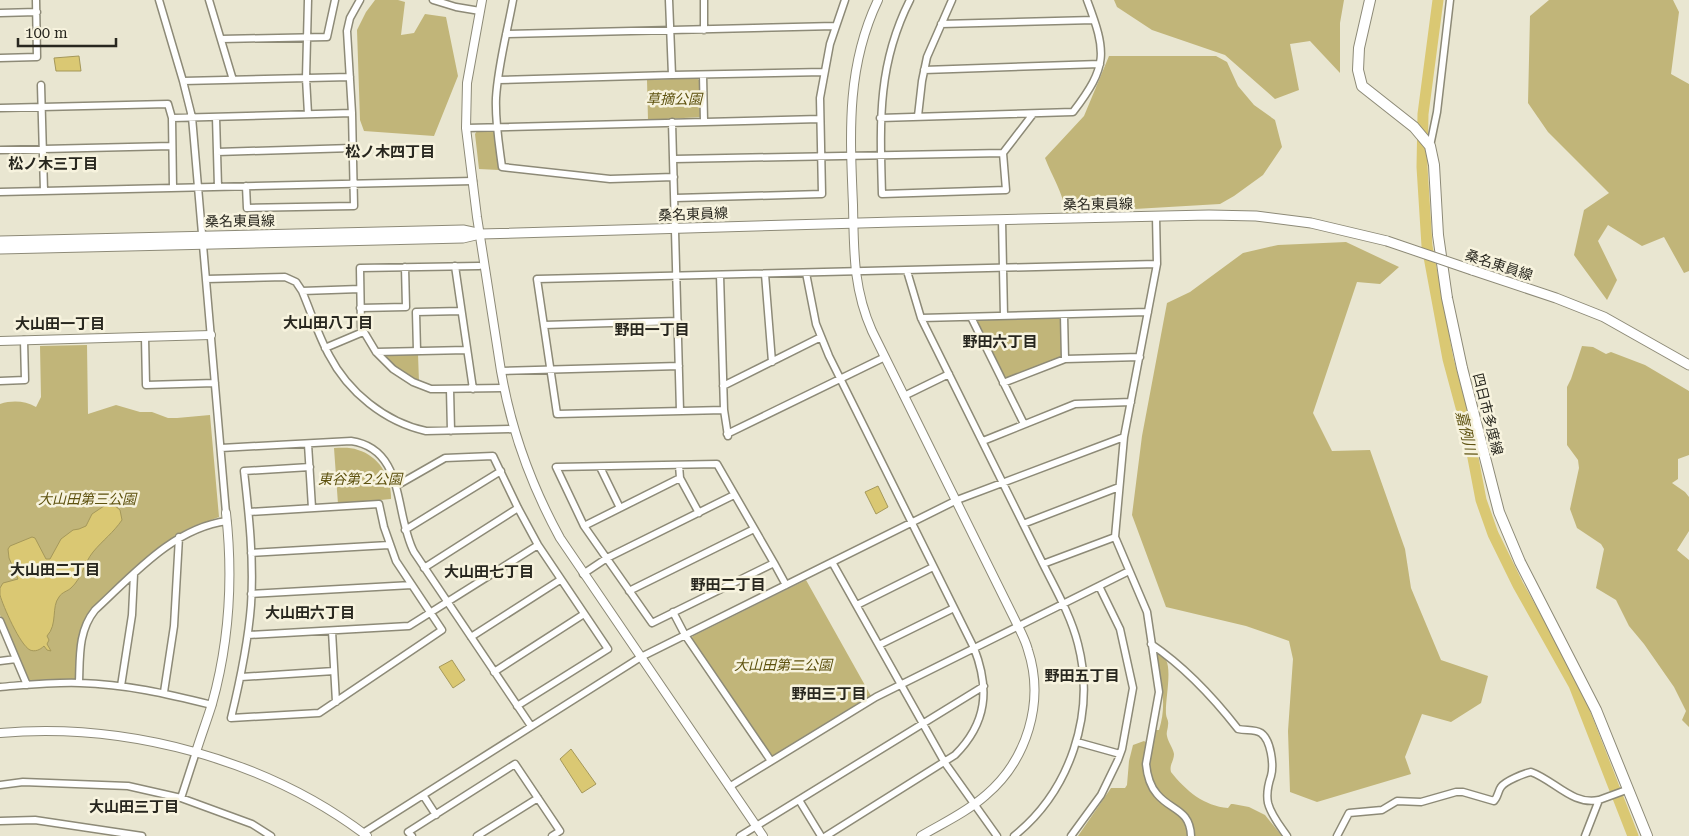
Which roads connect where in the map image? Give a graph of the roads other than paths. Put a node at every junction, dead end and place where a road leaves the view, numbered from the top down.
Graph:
1 (36, 0) edge
2 (159, 0) edge
3 (209, 0) edge
4 (308, 0) edge
5 (335, 0) edge
6 (360, 0) edge
7 (434, 0) edge
8 (482, 0) edge
9 (513, 0) edge
10 (670, 0) edge
11 (704, 0) edge
12 (845, 0) edge
13 (878, 0) edge
14 (910, 0) edge
15 (952, 0) edge
16 (1087, 0) edge
17 (1370, 0) edge
18 (1450, 0) edge
19 (480, 11) junction
20 (37, 12) junction
21 (0, 13) edge
22 (1094, 20) junction
23 (941, 24) junction
24 (835, 26) junction
25 (670, 30) junction
26 (704, 30) junction
27 (506, 34) junction
28 (307, 36) junction
29 (220, 39) junction
30 (0, 58) edge
31 (1100, 64) junction
32 (924, 70) junction
33 (824, 72) junction
34 (672, 75) junction
35 (703, 75) junction
36 (350, 77) junction
37 (306, 78) junction
38 (233, 80) junction
39 (498, 80) junction
40 (183, 81) junction
41 (41, 85) dead end
42 (42, 107) junction
43 (0, 108) edge
44 (352, 113) junction
45 (308, 114) junction
46 (1032, 114) junction
47 (216, 116) junction
48 (918, 116) junction
49 (192, 117) junction
50 (172, 118) junction
51 (880, 118) junction
52 (820, 119) junction
53 (704, 121) junction
54 (672, 122) junction
55 (496, 127) junction
56 (466, 128) junction
57 (172, 146) junction
58 (1430, 146) junction
59 (353, 148) junction
60 (43, 149) junction
61 (0, 150) edge
62 (217, 152) junction
63 (1004, 153) junction
64 (881, 154) junction
65 (851, 156) junction
66 (821, 157) junction
67 (674, 159) junction
68 (674, 177) junction
69 (473, 180) junction
70 (354, 184) junction
71 (246, 186) junction
72 (198, 187) junction
73 (218, 187) junction
74 (173, 188) junction
75 (44, 191) junction
76 (0, 192) edge
77 (675, 198) junction
78 (1156, 216) junction
79 (1002, 220) junction
80 (853, 223) junction
81 (675, 228) junction
82 (480, 234) junction
83 (202, 235) junction
84 (0, 240) edge
85 (203, 244) junction
86 (0, 249) edge
87 (1157, 264) junction
88 (455, 266) junction
89 (479, 266) dead end
90 (405, 267) junction
91 (1003, 268) junction
92 (907, 271) junction
93 (855, 272) junction
94 (806, 273) junction
95 (765, 274) junction
96 (720, 275) junction
97 (676, 276) junction
98 (206, 279) junction
99 (360, 289) junction
100 (302, 291) junction
101 (360, 308) junction
102 (461, 311) junction
103 (1148, 312) junction
104 (1064, 315) junction
105 (1004, 316) junction
106 (971, 317) junction
107 (921, 318) junction
108 (678, 321) junction
109 (544, 325) junction
110 (363, 332) junction
111 (211, 335) junction
112 (145, 337) junction
113 (821, 337) junction
114 (24, 340) junction
115 (0, 341) edge
116 (325, 348) junction
117 (467, 350) junction
118 (417, 351) junction
119 (376, 352) junction
120 (884, 356) junction
121 (1140, 357) junction
122 (1065, 359) junction
123 (772, 362) junction
124 (1689, 365) edge
125 (679, 366) junction
126 (550, 369) junction
127 (500, 371) junction
128 (949, 374) junction
129 (840, 379) junction
130 (0, 380) edge
131 (215, 383) junction
132 (1004, 383) junction
133 (723, 386) junction
134 (504, 388) junction
135 (450, 389) junction
136 (473, 389) junction
137 (904, 396) junction
138 (1130, 402) junction
139 (724, 410) junction
140 (680, 411) junction
141 (1024, 424) junction
142 (514, 429) junction
143 (451, 431) junction
144 (1124, 437) junction
145 (982, 441) junction
146 (308, 444) junction
147 (220, 448) junction
148 (679, 465) junction
149 (310, 467) junction
150 (600, 467) junction
151 (501, 471) junction
152 (680, 478) junction
153 (1002, 483) junction
154 (396, 486) junction
155 (1119, 487) junction
156 (734, 495) junction
157 (957, 500) junction
158 (312, 508) junction
159 (518, 508) junction
160 (620, 508) junction
161 (249, 512) junction
162 (699, 513) junction
163 (227, 517) junction
164 (911, 523) junction
165 (1023, 524) junction
166 (584, 526) junction
167 (754, 529) junction
168 (405, 530) junction
169 (1115, 536) junction
170 (180, 537) junction
171 (389, 545) junction
172 (538, 545) junction
173 (251, 553) junction
174 (607, 558) junction
175 (832, 562) junction
176 (774, 563) junction
177 (1043, 564) junction
178 (933, 567) junction
179 (424, 568) junction
180 (1129, 571) junction
181 (134, 574) junction
182 (583, 574) junction
183 (560, 580) junction
184 (412, 585) junction
185 (786, 585) junction
186 (1099, 586) junction
187 (629, 591) junction
188 (251, 594) junction
189 (447, 603) junction
190 (1063, 604) junction
191 (857, 605) junction
192 (954, 608) junction
193 (673, 612) junction
194 (431, 613) junction
195 (584, 614) junction
196 (0, 621) edge
197 (1018, 626) junction
198 (332, 631) junction
199 (2, 632) edge
200 (248, 635) junction
201 (685, 635) junction
202 (471, 637) junction
203 (879, 644) junction
204 (1151, 644) junction
205 (974, 648) junction
206 (640, 657) junction
207 (16, 659) junction
208 (0, 661) edge
209 (334, 671) junction
210 (494, 672) junction
211 (241, 677) junction
212 (79, 682) junction
213 (901, 684) junction
214 (27, 685) junction
215 (0, 686) edge
216 (121, 686) junction
217 (984, 686) junction
218 (164, 692) junction
219 (336, 702) junction
220 (212, 705) junction
221 (517, 706) junction
222 (923, 724) junction
223 (531, 726) junction
224 (0, 733) edge
225 (1077, 742) junction
226 (196, 752) junction
227 (1120, 754) junction
228 (771, 761) junction
229 (945, 763) junction
230 (0, 785) edge
231 (729, 787) junction
232 (1626, 790) junction
233 (423, 795) junction
234 (181, 798) junction
235 (538, 798) junction
236 (799, 800) junction
237 (1599, 800) junction
238 (974, 804) junction
239 (436, 815) junction
240 (0, 821) edge
241 (756, 826) junction
242 (365, 834) edge
243 (142, 836) edge
244 (271, 836) edge
245 (412, 836) edge
246 (478, 836) edge
247 (552, 836) edge
248 (740, 836) edge
249 (763, 836) edge
250 (821, 836) edge
251 (826, 836) edge
252 (921, 836) edge
253 (997, 836) edge
254 (1014, 836) edge
255 (1071, 836) edge
256 (1191, 836) edge
257 (1287, 836) edge
258 (1336, 836) edge
259 (1586, 836) edge
260 (1647, 836) edge

1 - 20 street
2 - 40 street
3 - 29 street
4 - 28 street
5 - 28 street
6 - 36 street
7 - 19 street
8 - 19 street
9 - 27 street
10 - 25 street
11 - 26 street
12 - 24 street
13 - 65 street
14 - 51 street
15 - 23 street
16 - 22 street
17 - 58 main road
18 - 58 street
19 - 56 street
20 - 21 street
20 - 30 street
22 - 23 street
22 - 31 street
23 - 32 street
24 - 26 street
24 - 33 street
25 - 26 street
25 - 27 street
25 - 34 street
27 - 39 street
28 - 29 street
28 - 37 street
29 - 38 street
31 - 32 street
31 - 46 street
32 - 48 street
33 - 35 street
33 - 52 street
34 - 35 street
34 - 39 street
35 - 53 street
36 - 37 street
36 - 44 street
37 - 38 street
37 - 45 street
38 - 40 street
39 - 55 street
40 - 49 street
41 - 42 street
42 - 43 street
42 - 50 street
42 - 60 street
44 - 45 street
44 - 59 street
45 - 47 street
46 - 48 street
46 - 63 street
47 - 49 street
47 - 62 street
48 - 51 street
49 - 50 street
49 - 72 street
50 - 57 street
51 - 64 street
52 - 53 street
52 - 66 street
53 - 54 street
54 - 55 street
54 - 67 street
55 - 56 street
55 - 68 street
56 - 69 street
57 - 60 street
57 - 74 street
58 - 232 main road, 四日市多度線
59 - 62 street
59 - 70 street
60 - 61 street
60 - 75 street
62 - 73 street
63 - 64 street
63 - 64 street
64 - 65 street
65 - 66 street
65 - 80 street
66 - 67 street
66 - 77 street
67 - 68 street
68 - 77 street
69 - 70 street
69 - 82 street
70 - 71 street
70 - 71 street
71 - 73 street
72 - 73 street
72 - 74 street
72 - 83 street
74 - 75 street
75 - 76 street
77 - 81 street
78 - 79 main road, 桑名東員線
78 - 87 street
78 - 124 main road, 桑名東員線, bridge
79 - 80 main road, 桑名東員線
79 - 91 street
80 - 81 main road, 桑名東員線
80 - 93 street
81 - 82 main road, 桑名東員線
81 - 97 street
82 - 83 main road, 桑名東員線
82 - 85 main road, 桑名東員線
82 - 127 street
83 - 84 main road, 桑名東員線
83 - 85 street
85 - 86 main road, 桑名東員線
85 - 98 street
87 - 91 street
87 - 103 street
88 - 89 street
88 - 90 street
88 - 102 street
90 - 99 street
90 - 101 street
91 - 92 street
91 - 105 street
92 - 93 street
92 - 107 street
93 - 94 street
93 - 120 street
94 - 95 street
94 - 113 street
95 - 96 street
95 - 123 street
96 - 97 street
96 - 133 street
97 - 108 street
97 - 109 street
98 - 100 street
98 - 111 street
99 - 100 street
99 - 101 street
100 - 116 street
101 - 110 street
102 - 117 street
102 - 118 street
103 - 104 street
103 - 121 street
104 - 105 street
104 - 122 street
105 - 106 street
106 - 107 street
106 - 132 street
107 - 128 street
108 - 109 street
108 - 125 street
109 - 126 street
110 - 116 street
110 - 119 street
111 - 112 street
111 - 131 street
112 - 114 street
112 - 131 street
113 - 123 street
113 - 129 street
114 - 115 street
114 - 130 street
116 - 143 street
117 - 118 street
117 - 136 street
118 - 119 street
119 - 135 street
120 - 129 street
120 - 137 street
121 - 122 street
121 - 138 street
122 - 132 street
123 - 133 street
125 - 126 street
125 - 140 street
126 - 127 street
126 - 140 street
127 - 134 street
128 - 137 street
128 - 145 street
129 - 139 street
129 - 164 street
131 - 147 street
132 - 141 street
133 - 139 street
134 - 136 street
134 - 142 street
135 - 136 street
135 - 143 street
137 - 157 street
138 - 141 street
138 - 144 street
139 - 140 street
141 - 145 street
142 - 143 street
142 - 182 street
144 - 153 street
144 - 155 street
145 - 153 street
146 - 147 street
146 - 149 street
146 - 154 street
147 - 163 street
148 - 150 street
148 - 152 street
148 - 156 street
149 - 158 street
149 - 161 street
150 - 160 street
150 - 166 street
151 - 154 street
151 - 159 street
151 - 168 street
152 - 160 street
152 - 162 street
153 - 157 street
153 - 165 street
154 - 168 street
155 - 165 street
155 - 169 street
156 - 162 street
156 - 167 street
157 - 164 street
157 - 197 street
158 - 161 street
158 - 171 street
159 - 172 street
159 - 179 street
160 - 166 street
161 - 173 street
162 - 174 street
163 - 170 street
163 - 220 street
164 - 175 street
164 - 178 street
165 - 177 street
166 - 174 street
167 - 176 street
167 - 187 street
168 - 179 street
169 - 177 street
169 - 180 street
170 - 181 street
170 - 218 street
171 - 173 street
171 - 184 street
172 - 183 street
172 - 189 street
173 - 188 street
174 - 182 street
174 - 187 street
175 - 185 street
175 - 191 street
176 - 185 street
176 - 193 street
177 - 190 street
178 - 191 street
178 - 192 street
179 - 189 street
180 - 186 street
180 - 204 street
181 - 212 street
181 - 216 street
182 - 206 street
183 - 195 street
183 - 202 street
184 - 188 street
184 - 194 street
185 - 201 street
186 - 190 street
186 - 227 street
187 - 193 street
188 - 200 street
189 - 194 street
189 - 202 street
190 - 197 street
190 - 225 street
191 - 203 street
192 - 203 street
192 - 205 street
193 - 201 street
194 - 198 street
194 - 219 street
195 - 210 street
195 - 221 street
196 - 199 street
197 - 205 street
197 - 238 street
198 - 200 street
198 - 209 street
199 - 207 street
200 - 211 street
201 - 206 street
201 - 228 street
202 - 210 street
203 - 213 street
204 - 256 street
204 - 257 street
205 - 213 street
205 - 217 street
206 - 223 street
206 - 231 street
207 - 208 street
207 - 214 street
209 - 211 street
209 - 219 street
210 - 221 street
211 - 219 street
212 - 214 street
212 - 216 street
213 - 222 street
213 - 228 street
214 - 215 street
216 - 218 street
217 - 222 street
217 - 229 street
218 - 220 street
220 - 226 street
221 - 223 street
222 - 229 street
222 - 236 street
223 - 233 street
224 - 226 street
225 - 227 street
225 - 254 street
226 - 234 street
226 - 242 street
227 - 255 street
228 - 231 street
229 - 238 street
229 - 251 street
230 - 234 street
231 - 241 street
232 - 237 street
232 - 260 main road, 四日市多度線
233 - 239 street
233 - 242 street
234 - 244 street
235 - 239 street
235 - 246 street
235 - 247 street
236 - 241 street
236 - 250 street
237 - 258 street
237 - 259 street
238 - 252 street
238 - 253 street
239 - 245 street
240 - 243 street
241 - 248 street
241 - 249 street

